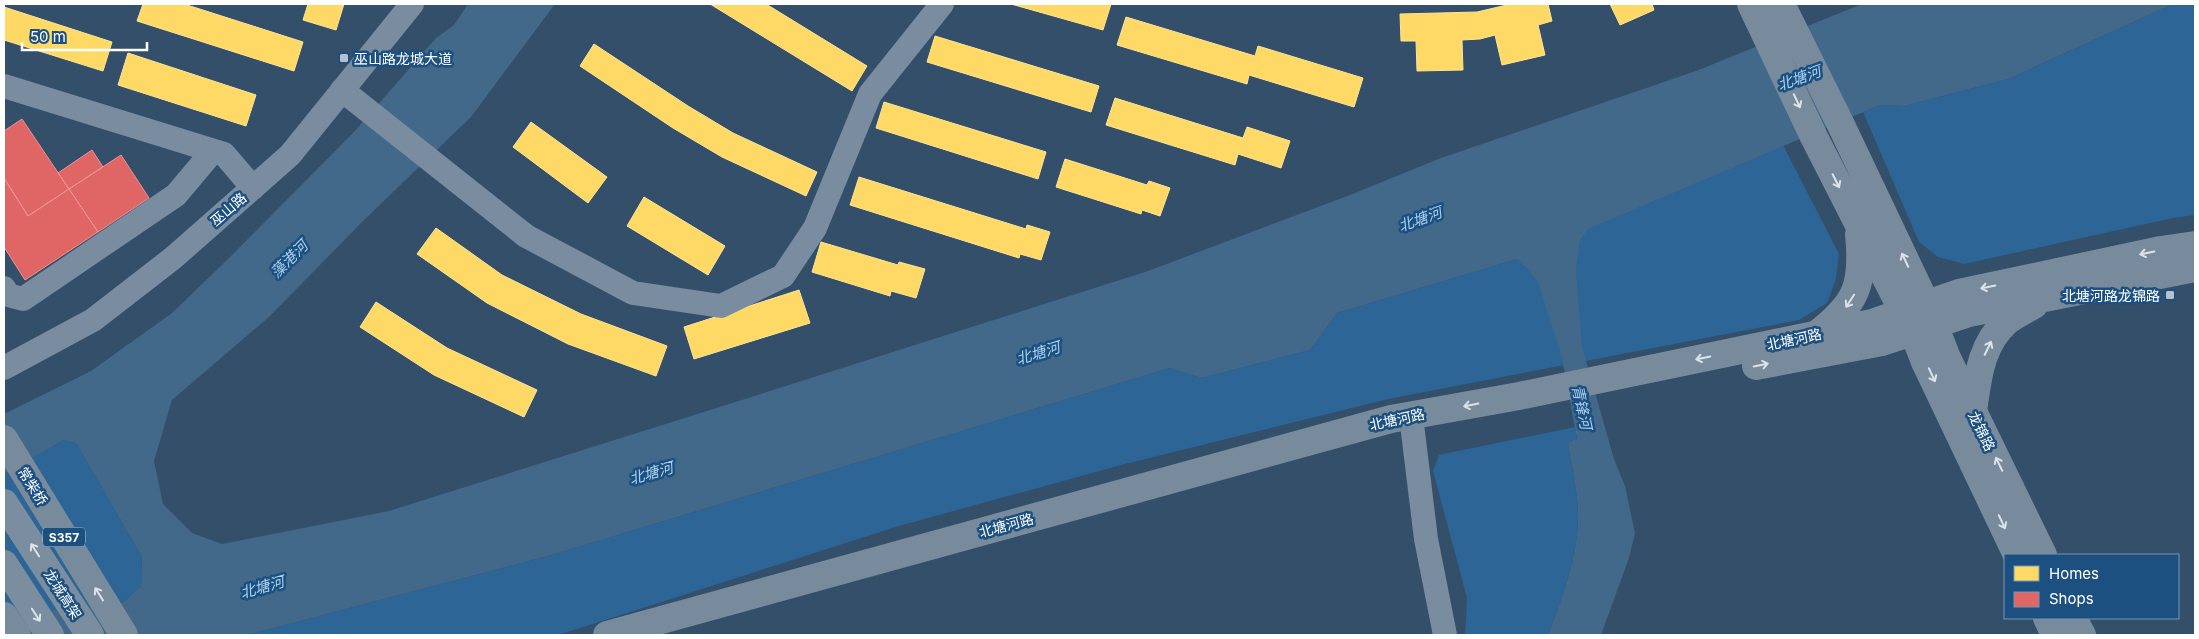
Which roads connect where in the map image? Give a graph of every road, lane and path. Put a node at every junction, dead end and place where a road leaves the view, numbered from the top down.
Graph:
1 (942, 4) edge
2 (1750, 4) edge
3 (1781, 4) edge
4 (402, 8) edge
5 (4, 86) edge
6 (342, 90) junction
7 (213, 151) junction
8 (253, 188) junction
9 (1857, 220) junction
10 (2195, 246) edge
11 (2195, 268) edge
12 (4, 288) edge
13 (2044, 298) junction
14 (1919, 318) junction
15 (1817, 334) junction
16 (4, 368) edge
17 (1609, 386) junction
18 (1973, 412) junction
19 (1413, 424) junction
20 (4, 439) edge
21 (4, 503) edge
22 (2017, 554) edge
23 (2043, 554) edge
24 (4, 564) edge
25 (4, 616) edge
26 (2047, 619) edge
27 (2074, 619) edge
28 (17, 635) edge
29 (50, 635) edge
30 (90, 635) edge
31 (124, 635) edge
32 (607, 635) edge
33 (655, 635) edge
34 (1445, 635) edge
35 (2055, 635) edge
36 (2082, 635) edge

1 - 6 street
2 -> 9 main road
14 -> 3 main road
4 - 6 street, 巫山路
5 - 7 street
6 - 8 street, 巫山路
7 - 8 street
7 - 12 street
8 - 16 street, 巫山路
9 - 14 main road
9 -> 15 main road
10 -> 14 main road, 北塘河路
11 - 13 main road, 北塘河路
13 - 14 main road, 北塘河路
18 -> 13 main road
14 - 15 main road, 北塘河路
17 -> 14 main road, 北塘河路
14 - 18 main road, 龙锦路
14 -> 22 main road, 龙锦路
15 -> 17 main road, 北塘河路
17 - 19 main road, 北塘河路
23 -> 18 main road, 龙锦路
19 - 32 main road, 北塘河路
19 - 33 main road, 北塘河路
19 - 34 street
31 -> 20 main road, 常柴桥 / S357
30 -> 21 highway, 龙城高架
24 -> 29 highway
25 - 28 main road
26 - 35 main road
27 - 36 main road

